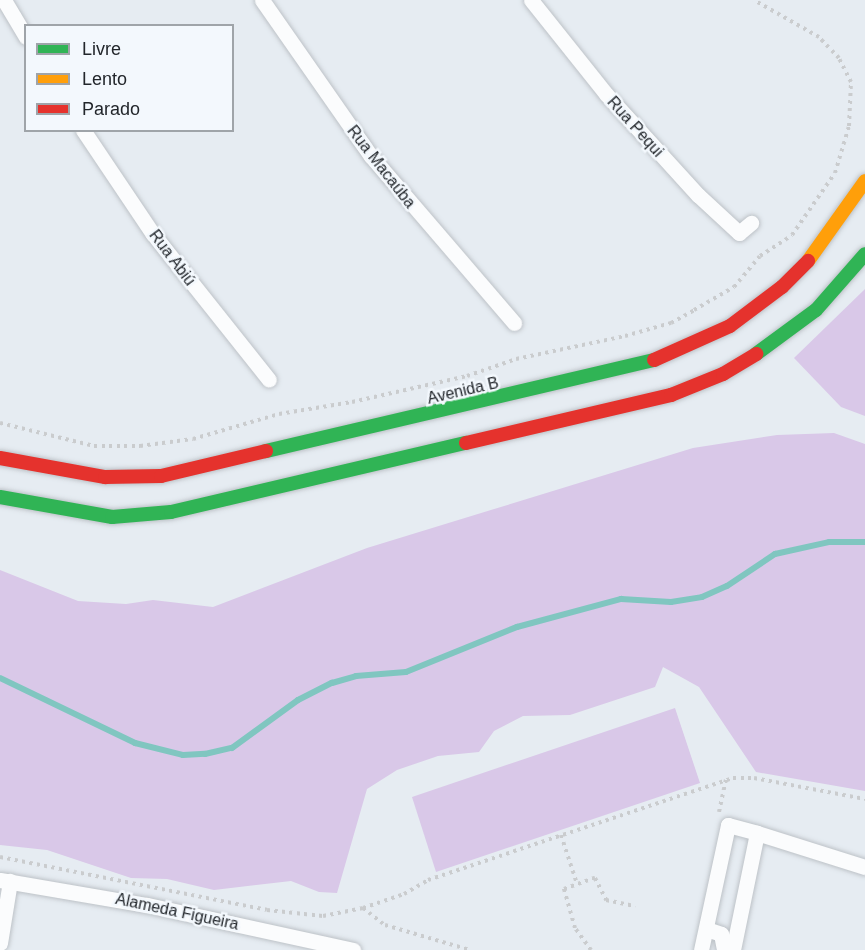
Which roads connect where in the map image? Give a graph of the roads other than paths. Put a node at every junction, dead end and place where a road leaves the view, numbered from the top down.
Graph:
1 (4, 0) edge
2 (262, 0) edge
3 (531, 0) edge
4 (24, 34) edge
5 (84, 132) edge
6 (865, 181) edge
7 (751, 223) dead end
8 (865, 254) edge
9 (514, 323) dead end
10 (269, 380) dead end
11 (0, 458) edge
12 (0, 497) edge
13 (757, 834) junction
14 (865, 867) edge
15 (5, 880) edge
16 (706, 929) junction
17 (0, 943) edge
18 (353, 950) edge
19 (701, 950) edge
20 (724, 950) edge
21 (733, 950) edge

1 - 4 street
2 - 9 street, Rua Macaúba
3 - 7 street, Rua Pequi
5 - 10 street, Rua Abiú
6 - 11 street, Avenida B
8 - 12 street
13 - 14 street
13 - 16 street
13 - 21 street
15 - 17 street
15 - 18 street, Alameda Figueira
16 - 19 street
16 - 20 street

